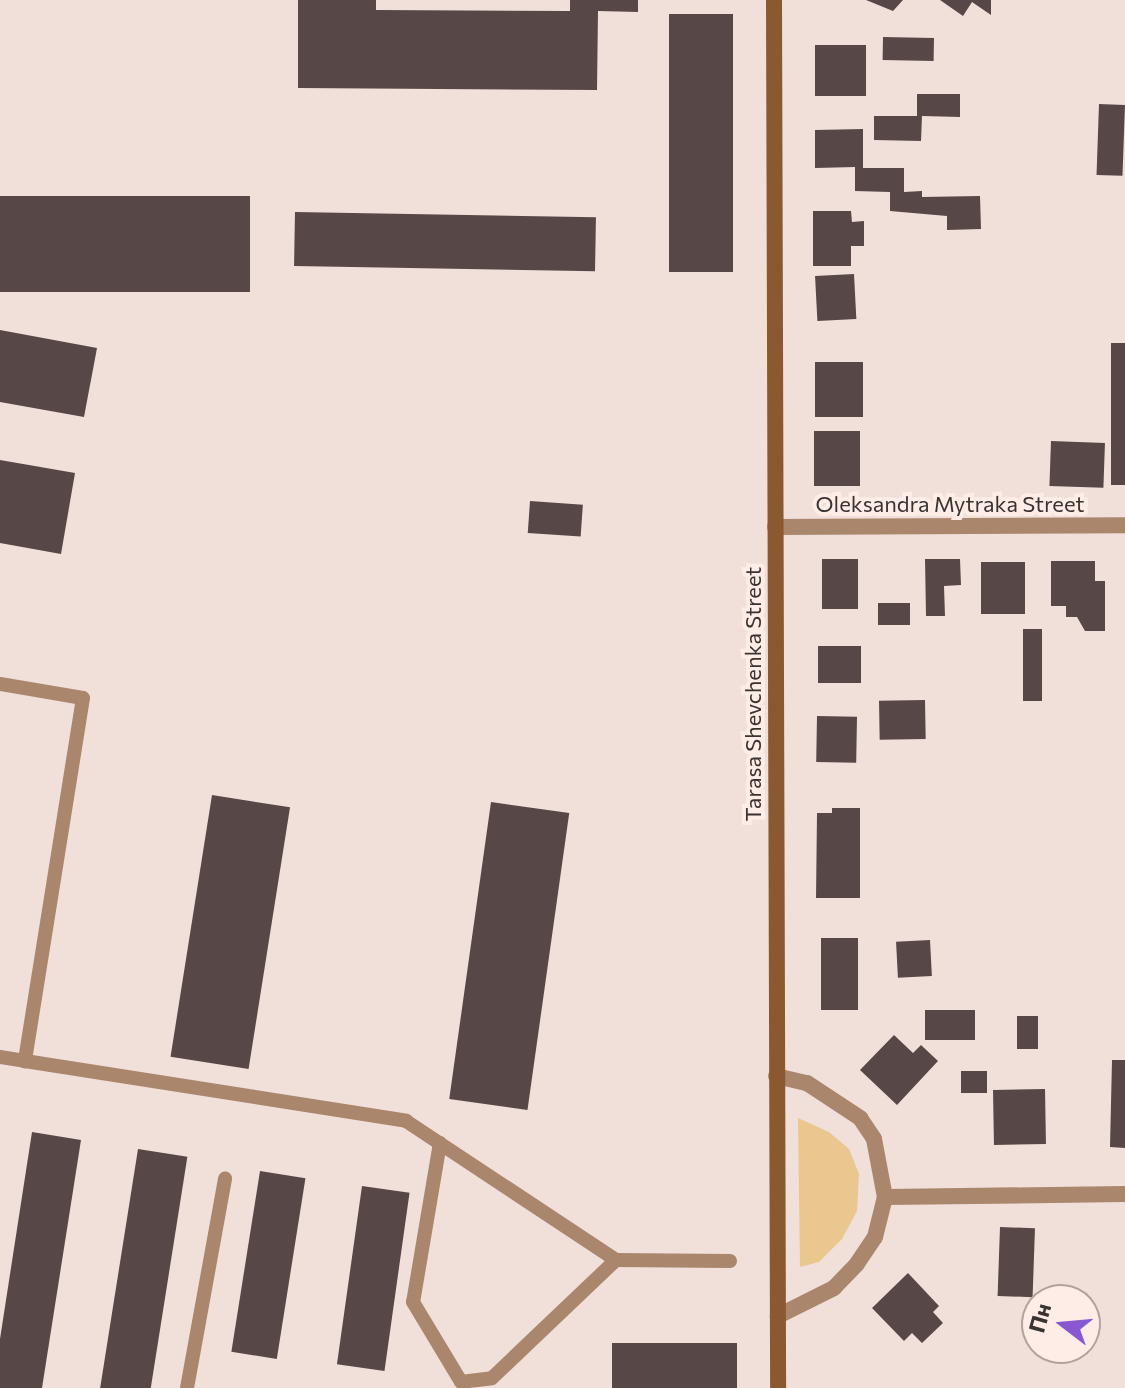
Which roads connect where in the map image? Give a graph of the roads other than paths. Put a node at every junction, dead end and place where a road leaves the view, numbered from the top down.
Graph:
1 (774, 0) edge
2 (1125, 525) edge
3 (775, 527) junction
4 (0, 684) edge
5 (0, 1057) edge
6 (25, 1061) junction
7 (776, 1076) junction
8 (440, 1143) junction
9 (225, 1178) dead end
10 (1125, 1194) edge
11 (885, 1197) junction
12 (616, 1260) junction
13 (730, 1261) dead end
14 (778, 1316) junction
15 (187, 1388) edge
16 (778, 1388) edge

1 - 3 street, Tarasa Shevchenka Street
2 - 3 street, Oleksandra Mytraka Street
3 - 7 street, Tarasa Shevchenka Street
4 - 6 lane
5 - 6 lane
6 - 8 lane
7 - 11 street
7 - 14 street, Tarasa Shevchenka Street
8 - 12 lane
8 - 12 lane
9 - 15 lane
10 - 11 street
11 - 14 street
12 - 13 lane
14 - 16 street, Tarasa Shevchenka Street

